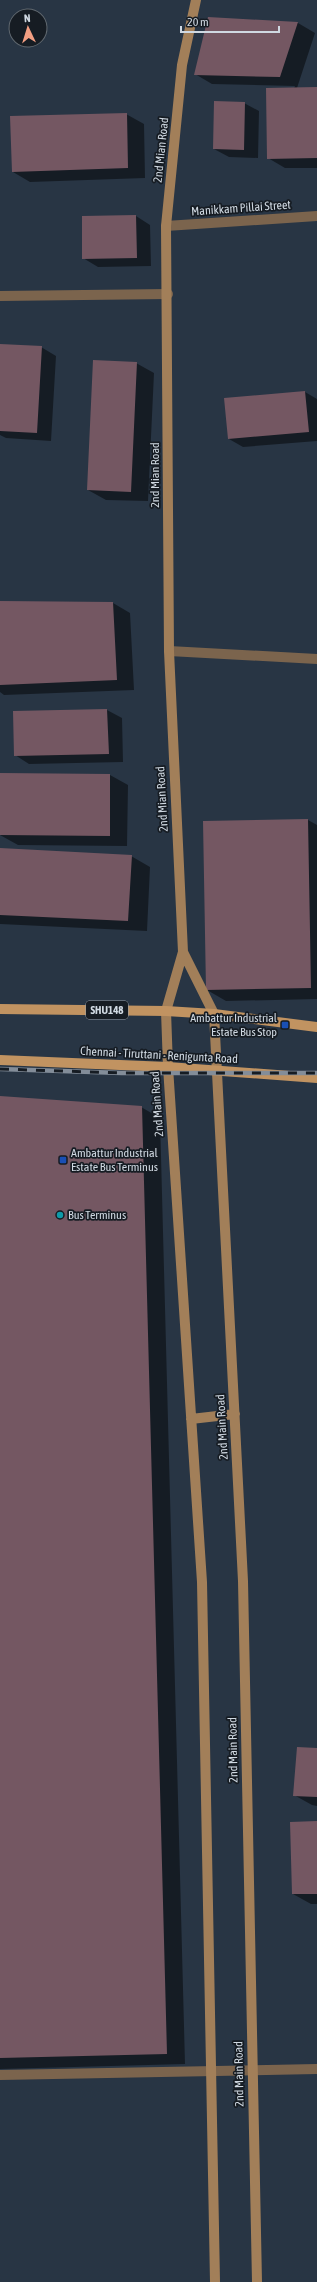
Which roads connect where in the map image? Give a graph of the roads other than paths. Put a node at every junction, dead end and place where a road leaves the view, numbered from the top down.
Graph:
1 (196, 0) edge
2 (317, 216) edge
3 (166, 226) junction
4 (168, 294) junction
5 (0, 296) edge
6 (168, 651) junction
7 (317, 659) edge
8 (183, 952) junction
9 (0, 1009) edge
10 (166, 1011) junction
11 (214, 1014) junction
12 (317, 1027) edge
13 (0, 1060) edge
14 (168, 1068) junction
15 (217, 1072) junction
16 (317, 1078) edge
17 (235, 1414) junction
18 (191, 1419) junction
19 (317, 2069) edge
20 (210, 2070) junction
21 (252, 2070) junction
22 (0, 2075) edge
23 (215, 2282) edge
24 (257, 2282) edge

1 - 3 main road, 2nd Mian Road
2 - 3 street, Manikkam Pillai Street
3 - 4 main road, 2nd Mian Road
4 - 5 street
4 - 6 main road, 2nd Mian Road
6 - 7 street
6 - 8 main road, 2nd Mian Road
8 - 10 main road, 2nd Main Road
8 - 11 main road, 2nd Main Road
9 - 10 main road, SHU148
10 - 11 main road, SHU148
10 - 14 main road, 2nd Main Road
11 - 12 main road, SHU148
11 - 15 main road, 2nd Main Road
13 - 14 main road, Chennai - Tiruttani - Renigunta Road
14 - 15 main road, Chennai - Tiruttani - Renigunta Road
14 - 18 main road, 2nd Main Road
15 - 16 main road, Chennai - Tiruttani - Renigunta Road
15 - 17 main road, 2nd Main Road
17 - 18 main road
17 - 21 main road, 2nd Main Road
18 - 20 main road, 2nd Main Road
19 - 21 street
20 - 21 street
20 - 22 street
20 - 23 main road, 2nd Main Road
21 - 24 main road, 2nd Main Road

